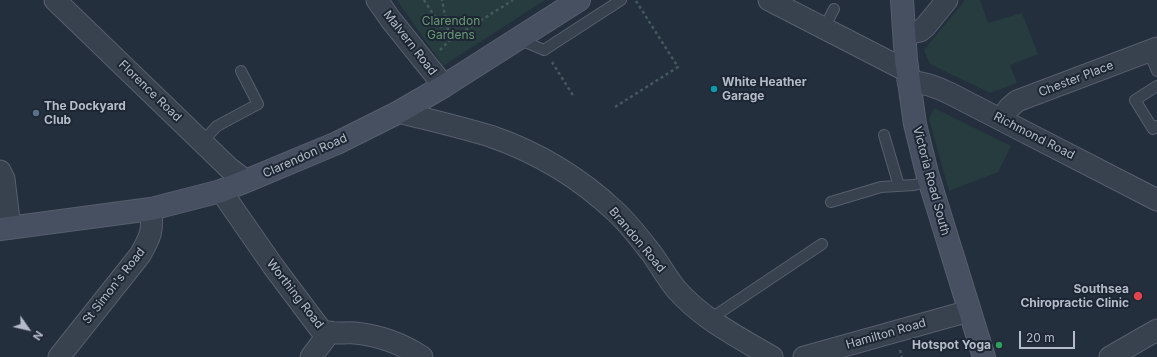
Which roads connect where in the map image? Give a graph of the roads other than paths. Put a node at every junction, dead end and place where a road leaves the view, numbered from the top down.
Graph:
1 (55, 0) edge
2 (377, 0) edge
3 (580, 0) edge
4 (621, 0) edge
5 (769, 0) edge
6 (902, 0) edge
7 (947, 0) edge
8 (834, 9) dead end
9 (824, 28) junction
10 (905, 34) junction
11 (518, 39) junction
12 (1153, 50) edge
13 (241, 71) dead end
14 (1157, 71) edge
15 (908, 76) junction
16 (444, 86) junction
17 (1157, 86) edge
18 (399, 112) junction
19 (1001, 119) junction
20 (1157, 126) edge
21 (884, 135) dead end
22 (202, 142) junction
23 (0, 171) edge
24 (246, 181) junction
25 (930, 181) junction
26 (899, 186) junction
27 (221, 191) junction
28 (1157, 200) edge
29 (831, 202) dead end
30 (150, 209) junction
31 (5, 228) edge
32 (822, 244) dead end
33 (969, 310) junction
34 (710, 319) junction
35 (1157, 330) edge
36 (330, 332) junction
37 (59, 357) edge
38 (311, 357) edge
39 (422, 357) edge
40 (772, 357) edge
41 (804, 357) edge
42 (984, 357) edge
43 (1110, 357) edge

1 - 22 street, Florence Road
2 - 16 street, Malvern Road
3 - 11 street, Clarendon Road
4 - 11 lane
5 - 9 street, Richmond Road
6 - 10 street, Victoria Road South
7 - 10 street
8 - 9 lane
9 - 15 street, Richmond Road
10 - 15 street, Victoria Road South
11 - 16 street, Clarendon Road
12 - 14 lane
12 - 19 street, Chester Place
13 - 22 lane
15 - 19 street, Richmond Road
15 - 25 street, Victoria Road South
16 - 18 street, Clarendon Road
17 - 20 lane
18 - 24 street, Clarendon Road
18 - 34 street, Brandon Road
19 - 28 street, Richmond Road
21 - 26 lane
22 - 24 street, Florence Road
23 - 31 street
24 - 27 street, Clarendon Road
25 - 26 lane
25 - 33 street, Victoria Road South
26 - 29 lane
27 - 30 street, Clarendon Road
27 - 36 street, Worthing Road
30 - 31 street, Clarendon Road
30 - 37 street, St Simon's Road
32 - 34 lane
33 - 41 street, Hamilton Road
33 - 42 street, Victoria Road South
34 - 40 street, Brandon Road
35 - 43 street
36 - 38 street
36 - 39 street, Worthing Road

